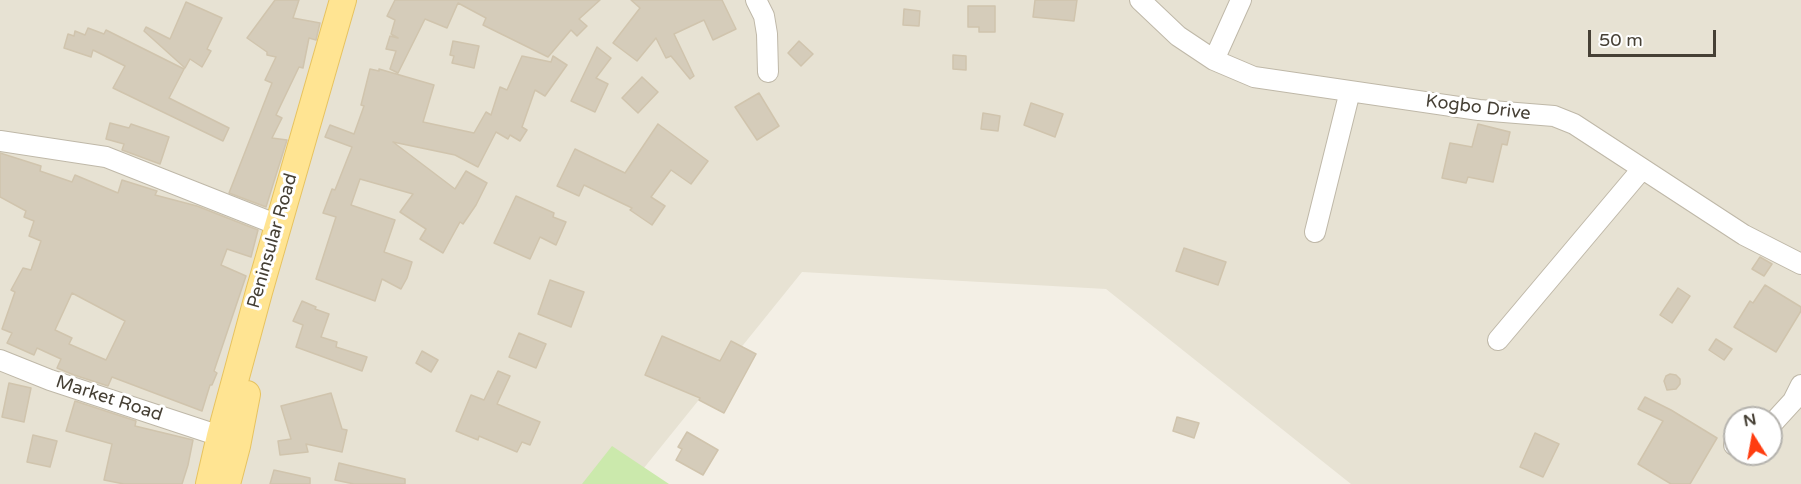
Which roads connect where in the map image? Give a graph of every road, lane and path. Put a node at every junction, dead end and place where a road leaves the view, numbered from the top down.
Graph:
1 (343, 0) edge
2 (358, 0) edge
3 (756, 0) edge
4 (1140, 0) edge
5 (1241, 0) edge
6 (1214, 60) junction
7 (768, 72) dead end
8 (1350, 91) junction
9 (0, 141) edge
10 (1642, 169) junction
11 (278, 225) junction
12 (1315, 232) dead end
13 (1801, 264) edge
14 (1498, 340) dead end
15 (0, 360) edge
16 (1801, 385) edge
17 (1783, 412) edge
18 (220, 436) junction
19 (209, 484) edge
20 (227, 484) edge

1 - 11 main road, Peninsular Road
2 - 20 main road, Peninsular Road
3 - 7 street
4 - 6 street, Kogbo Drive
5 - 6 street
6 - 8 street, Kogbo Drive
8 - 10 street, Kogbo Drive
8 - 12 street
9 - 11 street
10 - 13 street, Kogbo Drive
10 - 14 street
11 - 18 main road, Peninsular Road
15 - 18 street, Market Road
16 - 17 street
18 - 19 main road, Peninsular Road

